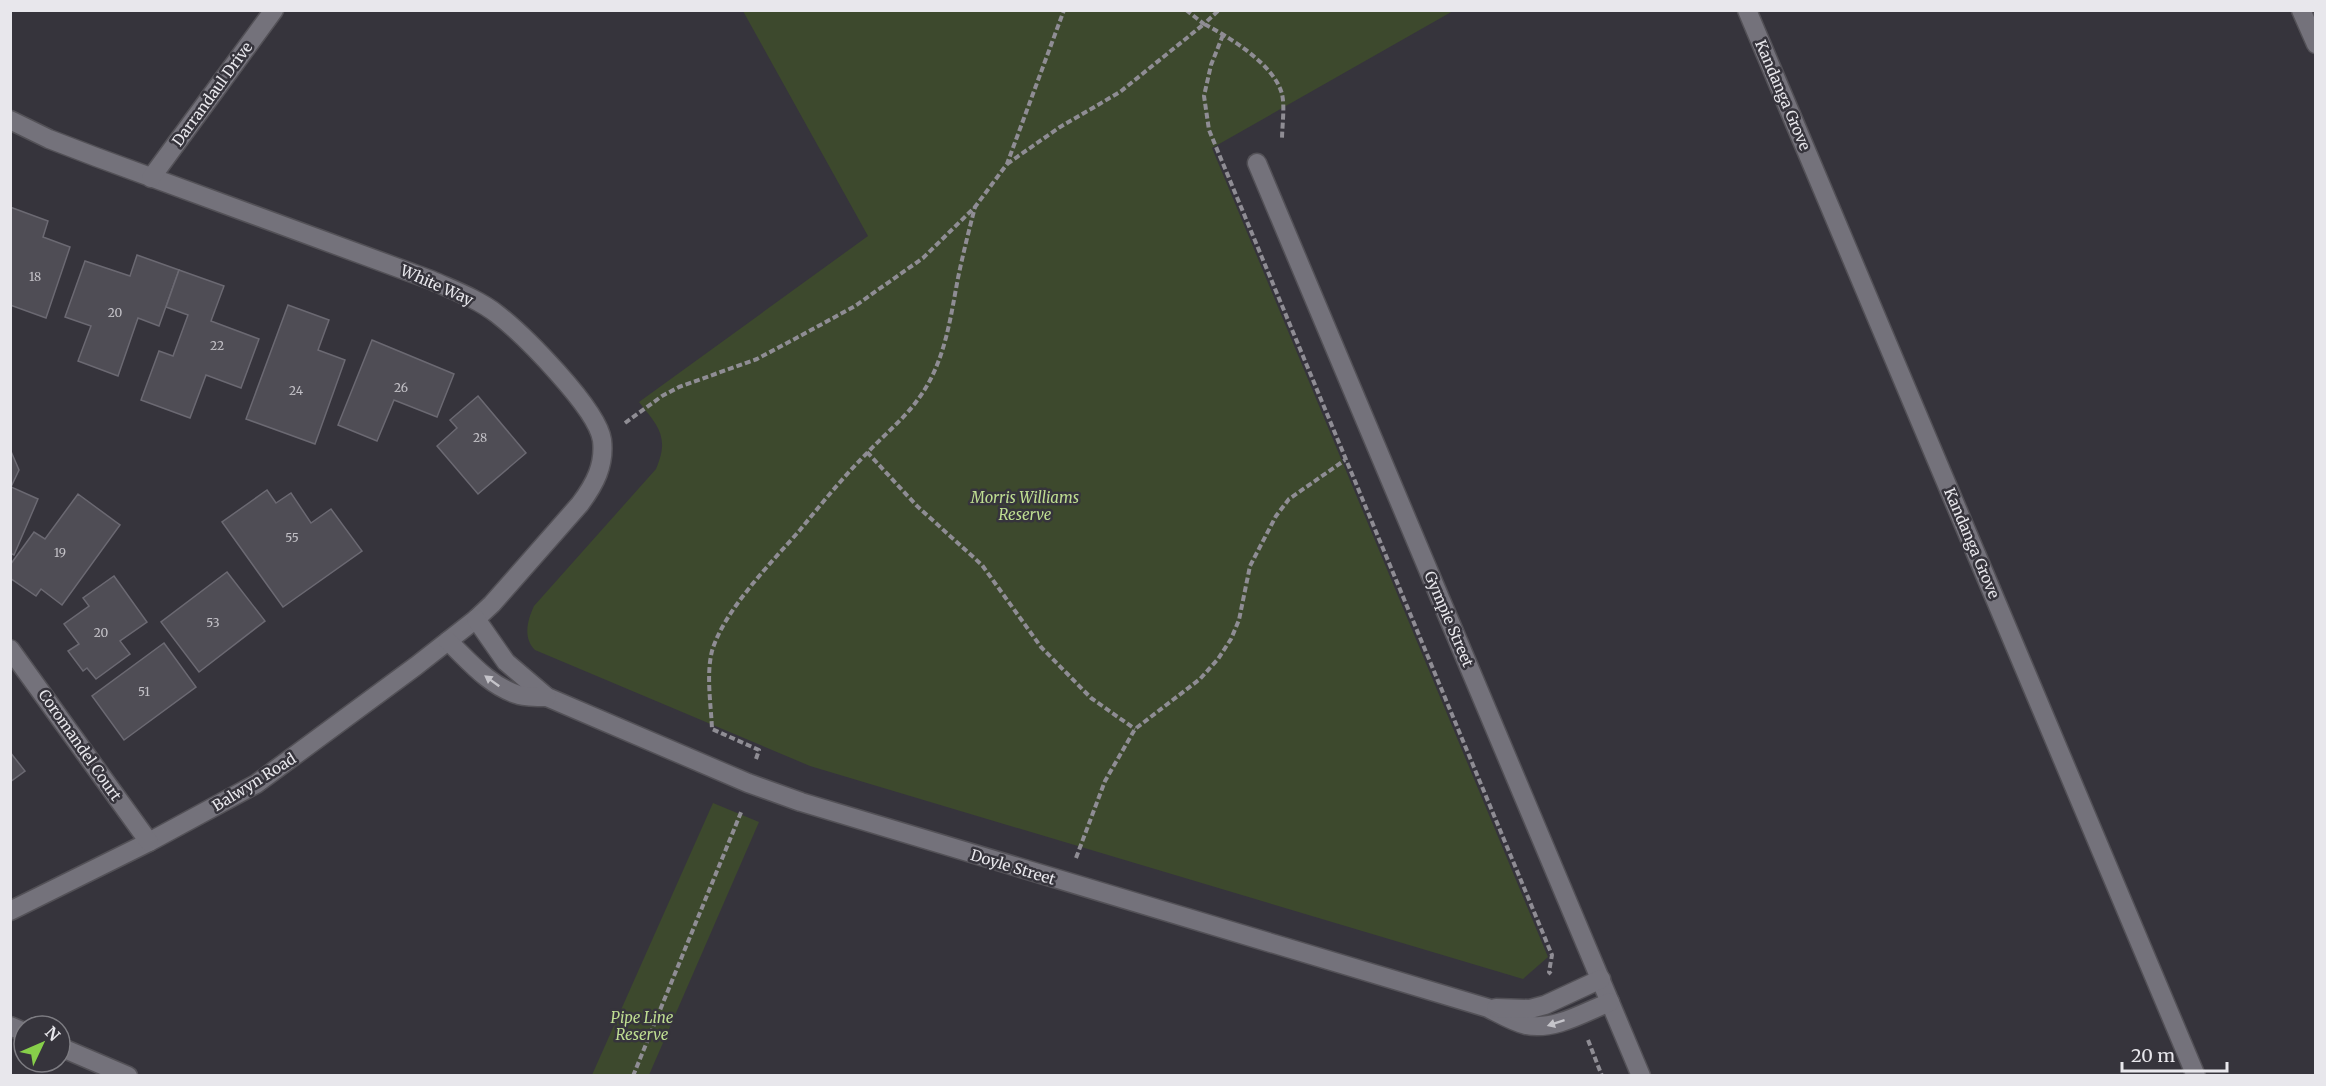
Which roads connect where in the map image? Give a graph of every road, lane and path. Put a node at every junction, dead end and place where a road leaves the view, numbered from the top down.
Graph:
1 (274, 10) edge
2 (1064, 10) edge
3 (1186, 10) edge
4 (1219, 10) edge
5 (1747, 10) edge
6 (2301, 10) edge
7 (1204, 24) junction
8 (2316, 44) edge
9 (10, 120) edge
10 (1282, 140) dead end
11 (1007, 164) junction
12 (1257, 164) dead end
13 (151, 178) junction
14 (975, 207) junction
15 (602, 440) junction
16 (867, 452) junction
17 (476, 619) junction
18 (448, 641) junction
19 (10, 649) edge
20 (547, 698) junction
21 (1135, 729) junction
22 (748, 783) junction
23 (149, 842) junction
24 (1067, 883) junction
25 (10, 911) edge
26 (1601, 979) junction
27 (1568, 995) junction
28 (1610, 1002) junction
29 (1488, 1008) junction
30 (1577, 1016) junction
31 (72, 1052) edge
32 (128, 1076) edge
33 (633, 1076) edge
34 (1602, 1076) edge
35 (1641, 1076) edge
36 (2196, 1076) edge

1 - 13 street, Darrandaul Drive
2 - 11 path
3 - 7 path
4 - 7 path
5 - 36 street, Kandanga Grove
6 - 8 street
7 - 10 path
7 - 11 path
9 - 13 street, White Way
11 - 14 path
12 - 26 street, Gympie Street
13 - 15 street, White Way
14 - 15 path
14 - 16 path
15 - 17 street, White Way
16 - 21 path
16 - 22 path
17 - 18 street, Balwyn Road
17 - 20 street, Doyle Street
20 -> 18 street, Doyle Street
18 - 23 street, Balwyn Road
19 - 23 street, Coromandel Court
20 - 22 street, Doyle Street
21 - 24 path
21 - 27 path
22 - 24 street, Doyle Street
22 - 33 path
23 - 25 street, Balwyn Road
24 - 29 street, Doyle Street
26 - 27 street, Doyle Street
26 - 28 street, Gympie Street
27 - 29 street, Doyle Street
28 - 30 street, Doyle Street
28 - 35 street, Gympie Street
30 -> 29 street, Doyle Street
30 - 34 path
31 - 32 street

